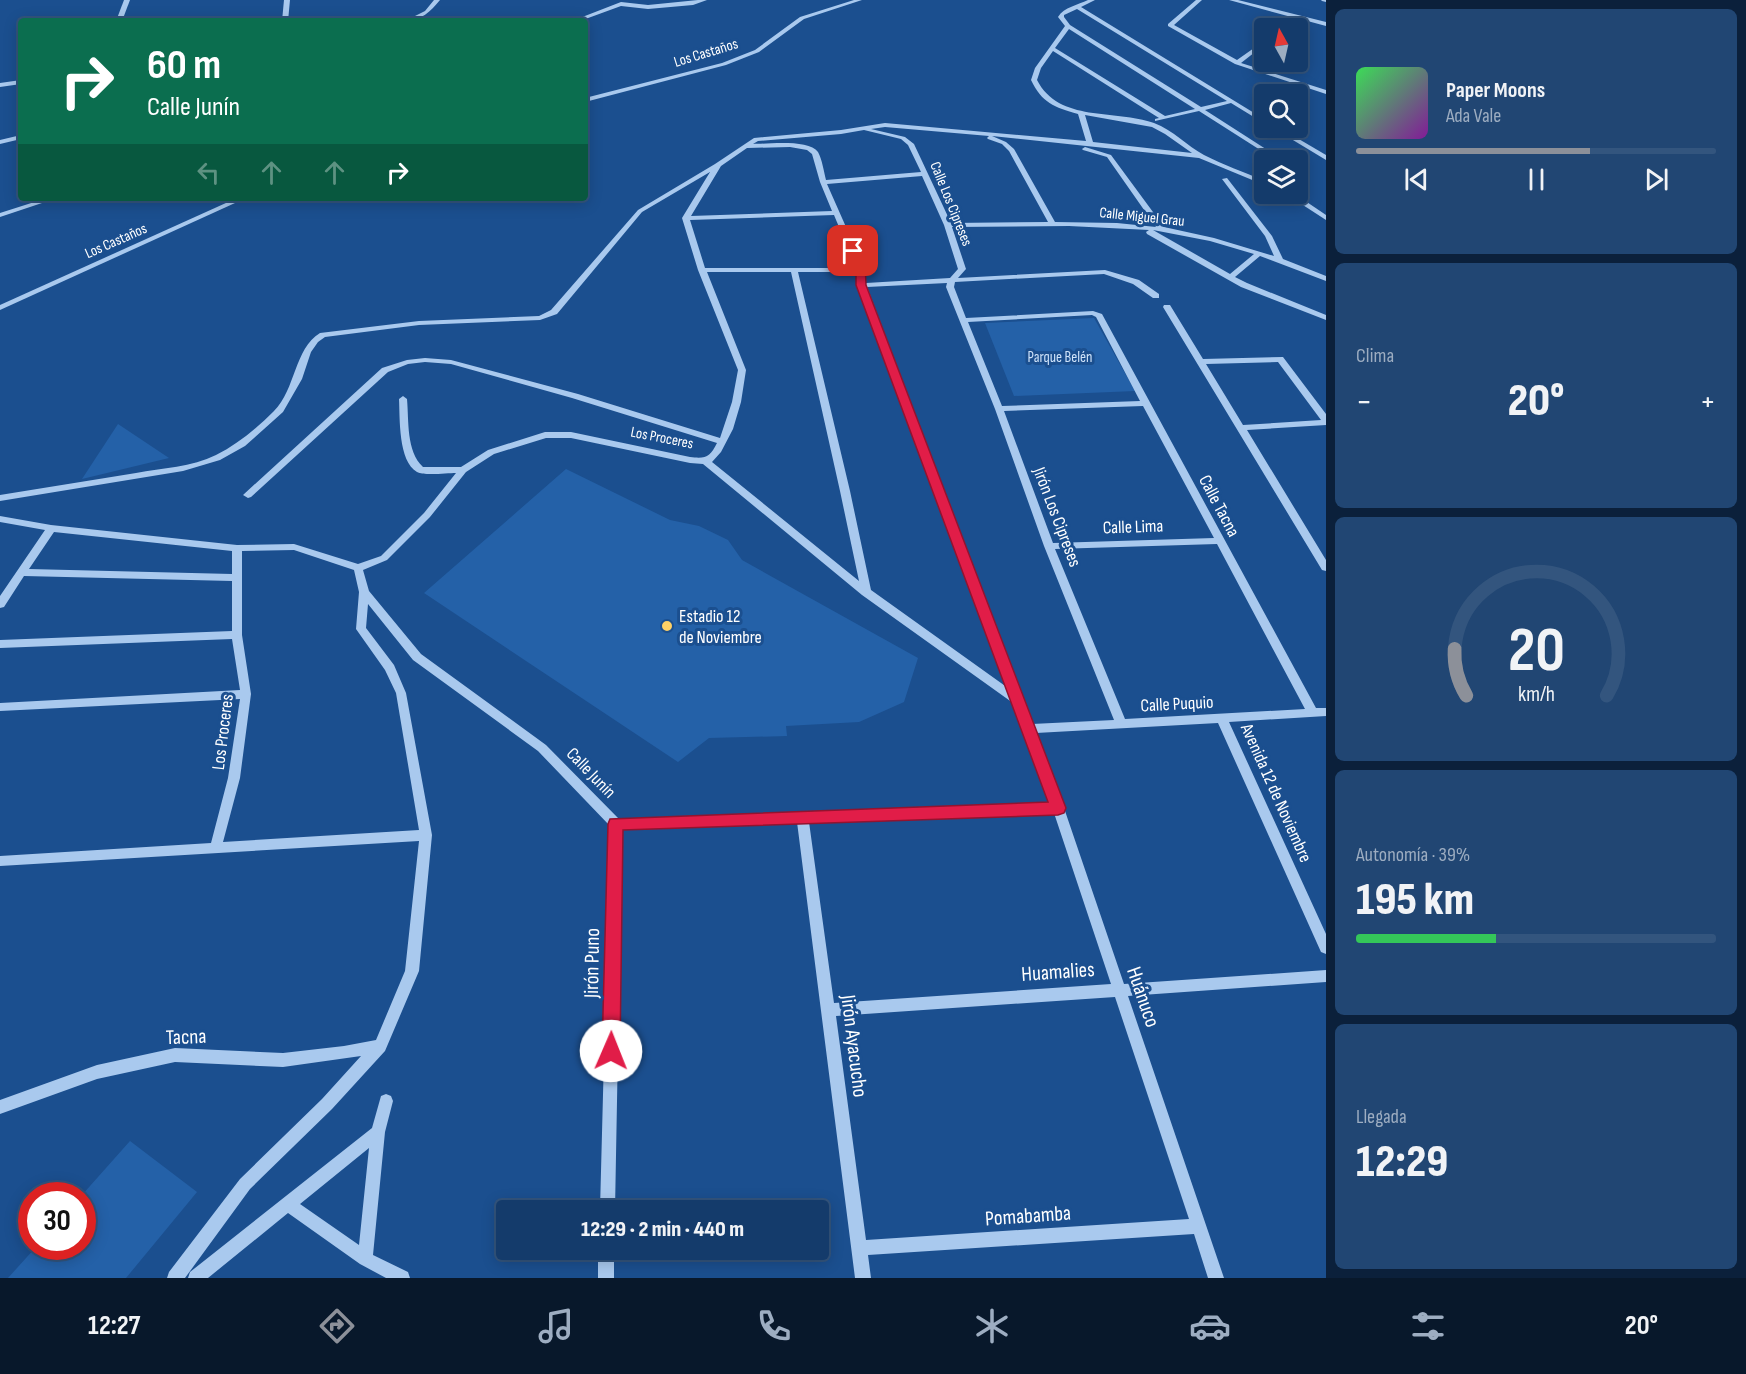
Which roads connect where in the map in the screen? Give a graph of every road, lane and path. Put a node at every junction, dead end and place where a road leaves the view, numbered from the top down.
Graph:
1 (127, 0) edge
2 (287, 0) edge
3 (437, 0) edge
4 (704, 0) edge
5 (859, 0) edge
6 (1092, 0) edge
7 (1199, 0) edge
8 (1232, 0) edge
9 (620, 2) edge
10 (1076, 6) junction
11 (1299, 17) joint
12 (120, 18) edge
13 (285, 18) edge
14 (414, 18) edge
15 (582, 18) edge
16 (1326, 24) edge
17 (1068, 26) junction
18 (1052, 48) junction
19 (1254, 50) edge
20 (1237, 63) junction
21 (18, 82) edge
22 (0, 85) edge
23 (1326, 92) edge
24 (588, 99) edge
25 (1233, 101) junction
26 (1198, 109) junction
27 (1081, 112) junction
28 (1254, 115) edge
29 (1164, 118) junction
30 (1148, 123) junction
31 (862, 129) junction
32 (976, 133) junction
33 (18, 138) edge
34 (1293, 138) edge
35 (1064, 141) junction
36 (0, 142) edge
37 (1090, 144) junction
38 (743, 146) junction
39 (1264, 150) edge
40 (1200, 156) junction
41 (1326, 158) edge
42 (718, 165) junction
43 (926, 174) junction
44 (1225, 179) dead end
45 (1254, 179) edge
46 (823, 182) junction
47 (44, 201) edge
48 (236, 201) edge
49 (1304, 204) edge
50 (837, 213) junction
51 (1316, 213) junction
52 (0, 215) edge
53 (686, 218) junction
54 (1326, 219) edge
55 (948, 225) junction
56 (1053, 225) junction
57 (1141, 227) junction
58 (1326, 228) edge
59 (1162, 230) junction
60 (1258, 254) junction
61 (1281, 262) junction
62 (702, 270) junction
63 (861, 270) junction
64 (794, 271) junction
65 (1231, 277) junction
66 (1326, 279) edge
67 (952, 280) junction
68 (861, 285) junction
69 (1156, 296) dead end
70 (1167, 307) dead end
71 (0, 308) edge
72 (1326, 318) edge
73 (964, 320) junction
74 (1201, 362) junction
75 (403, 399) dead end
76 (1146, 403) junction
77 (999, 409) junction
78 (1325, 418) edge
79 (1240, 428) junction
80 (723, 442) junction
81 (705, 461) junction
82 (463, 470) junction
83 (248, 495) dead end
84 (0, 498) edge
85 (0, 519) edge
86 (51, 528) junction
87 (1219, 541) junction
88 (1049, 546) junction
89 (237, 548) junction
90 (358, 568) junction
91 (1326, 568) edge
92 (24, 572) junction
93 (238, 578) junction
94 (364, 592) junction
95 (866, 592) junction
96 (0, 604) edge
97 (237, 635) junction
98 (0, 644) edge
99 (246, 694) junction
100 (1016, 700) junction
101 (0, 707) edge
102 (1326, 712) edge
103 (1313, 713) junction
104 (1222, 719) junction
105 (1122, 725) junction
106 (1030, 729) junction
107 (1058, 808) junction
108 (803, 819) junction
109 (616, 824) junction
110 (426, 835) junction
111 (216, 847) junction
112 (0, 861) edge
113 (1326, 948) edge
114 (1326, 976) edge
115 (1118, 989) junction
116 (828, 1010) junction
117 (380, 1046) junction
118 (386, 1101) dead end
119 (0, 1107) edge
120 (378, 1132) junction
121 (607, 1200) edge
122 (288, 1204) junction
123 (1199, 1226) junction
124 (860, 1248) junction
125 (365, 1259) junction
126 (606, 1260) edge
127 (175, 1278) edge
128 (196, 1278) edge
129 (402, 1278) edge
130 (606, 1278) edge
131 (863, 1278) edge
132 (1216, 1278) edge

1 - 12 street
2 - 13 street
3 - 14 street
4 - 9 street
5 - 24 street, Los Castaños
6 - 10 street
7 - 20 street
8 - 11 street
9 - 15 street
10 - 17 street
10 - 25 street
11 - 16 street
17 - 18 street
17 - 26 street
18 - 27 street
18 - 29 street
19 - 20 street
20 - 23 street
21 - 22 street
25 - 26 street
25 - 28 street
26 - 29 street
26 - 39 street
27 - 30 street
27 - 37 street
29 - 30 street
30 - 40 street
31 - 32 street
31 - 38 street
31 - 43 street, Calle Los Cipreses
32 - 35 street
32 - 56 street
33 - 36 street
34 - 41 street
35 - 37 street
35 - 59 street
37 - 40 street
38 - 42 street
38 - 46 street
40 - 45 street
42 - 53 street
42 - 84 street
43 - 46 street
43 - 55 street, Calle Los Cipreses
44 - 61 street
46 - 50 street
47 - 52 street
48 - 71 street, Los Castaños
49 - 51 street
50 - 53 street
50 - 63 street
51 - 54 street
51 - 58 street
53 - 62 street, Los Proceres
55 - 56 street, Calle Miguel Grau
55 - 67 street, Calle Los Cipreses
56 - 57 street, Calle Miguel Grau
57 - 59 street, Calle Miguel Grau
57 - 65 street
59 - 60 street, Calle Miguel Grau
60 - 61 street, Calle Miguel Grau
60 - 65 street
61 - 66 street, Calle Miguel Grau
62 - 64 street
62 - 80 street, Los Proceres
63 - 64 street
63 - 68 street
64 - 95 street
65 - 72 street
67 - 68 street
67 - 69 street
67 - 73 street, Calle Los Cipreses
68 - 100 street, Huánuco
70 - 74 street
73 - 76 street, Calle Tacna
73 - 77 street, Jirón Los Cipreses
74 - 78 street
74 - 79 street
75 - 82 street
76 - 77 street
76 - 87 street, Calle Tacna
77 - 88 street, Jirón Los Cipreses
78 - 79 street
79 - 91 street
80 - 81 street, Los Proceres
80 - 83 street
81 - 82 street, Los Proceres
81 - 95 street
82 - 90 street, Los Proceres
85 - 86 street
86 - 89 street
86 - 92 street
87 - 88 street, Calle Lima
87 - 103 street, Calle Tacna
88 - 105 street, Jirón Los Cipreses
89 - 90 street
89 - 93 street, Los Proceres
90 - 94 street, Calle Junín
92 - 93 street
92 - 96 street
93 - 97 street, Los Proceres
94 - 109 street, Calle Junín
94 - 110 street
95 - 100 street
97 - 98 street
97 - 99 street, Los Proceres
99 - 101 street
99 - 111 street, Los Proceres
100 - 106 street, Huánuco
102 - 103 street, Calle Puquio
103 - 104 street, Calle Puquio
104 - 105 street, Calle Puquio
104 - 113 street, Avenida 12 de Noviembre
105 - 106 street, Calle Puquio
106 - 107 street, Huánuco
107 - 108 street, Calle Junín
107 - 115 street, Huánuco
108 - 109 street, Calle Junín
108 - 116 street, Jirón Ayacucho
109 - 121 street, Jirón Puno
110 - 111 street
110 - 117 street
111 - 112 street
114 - 115 street, Huamalies
115 - 116 street, Huamalies
115 - 123 street, Huánuco
116 - 124 street, Jirón Ayacucho
117 - 119 street, Tacna
117 - 127 street
118 - 120 street
120 - 122 street
120 - 125 street
122 - 125 street
122 - 128 street
123 - 124 street, Pomabamba
123 - 132 street, Huánuco
124 - 131 street, Jirón Ayacucho
125 - 129 street
126 - 130 street

